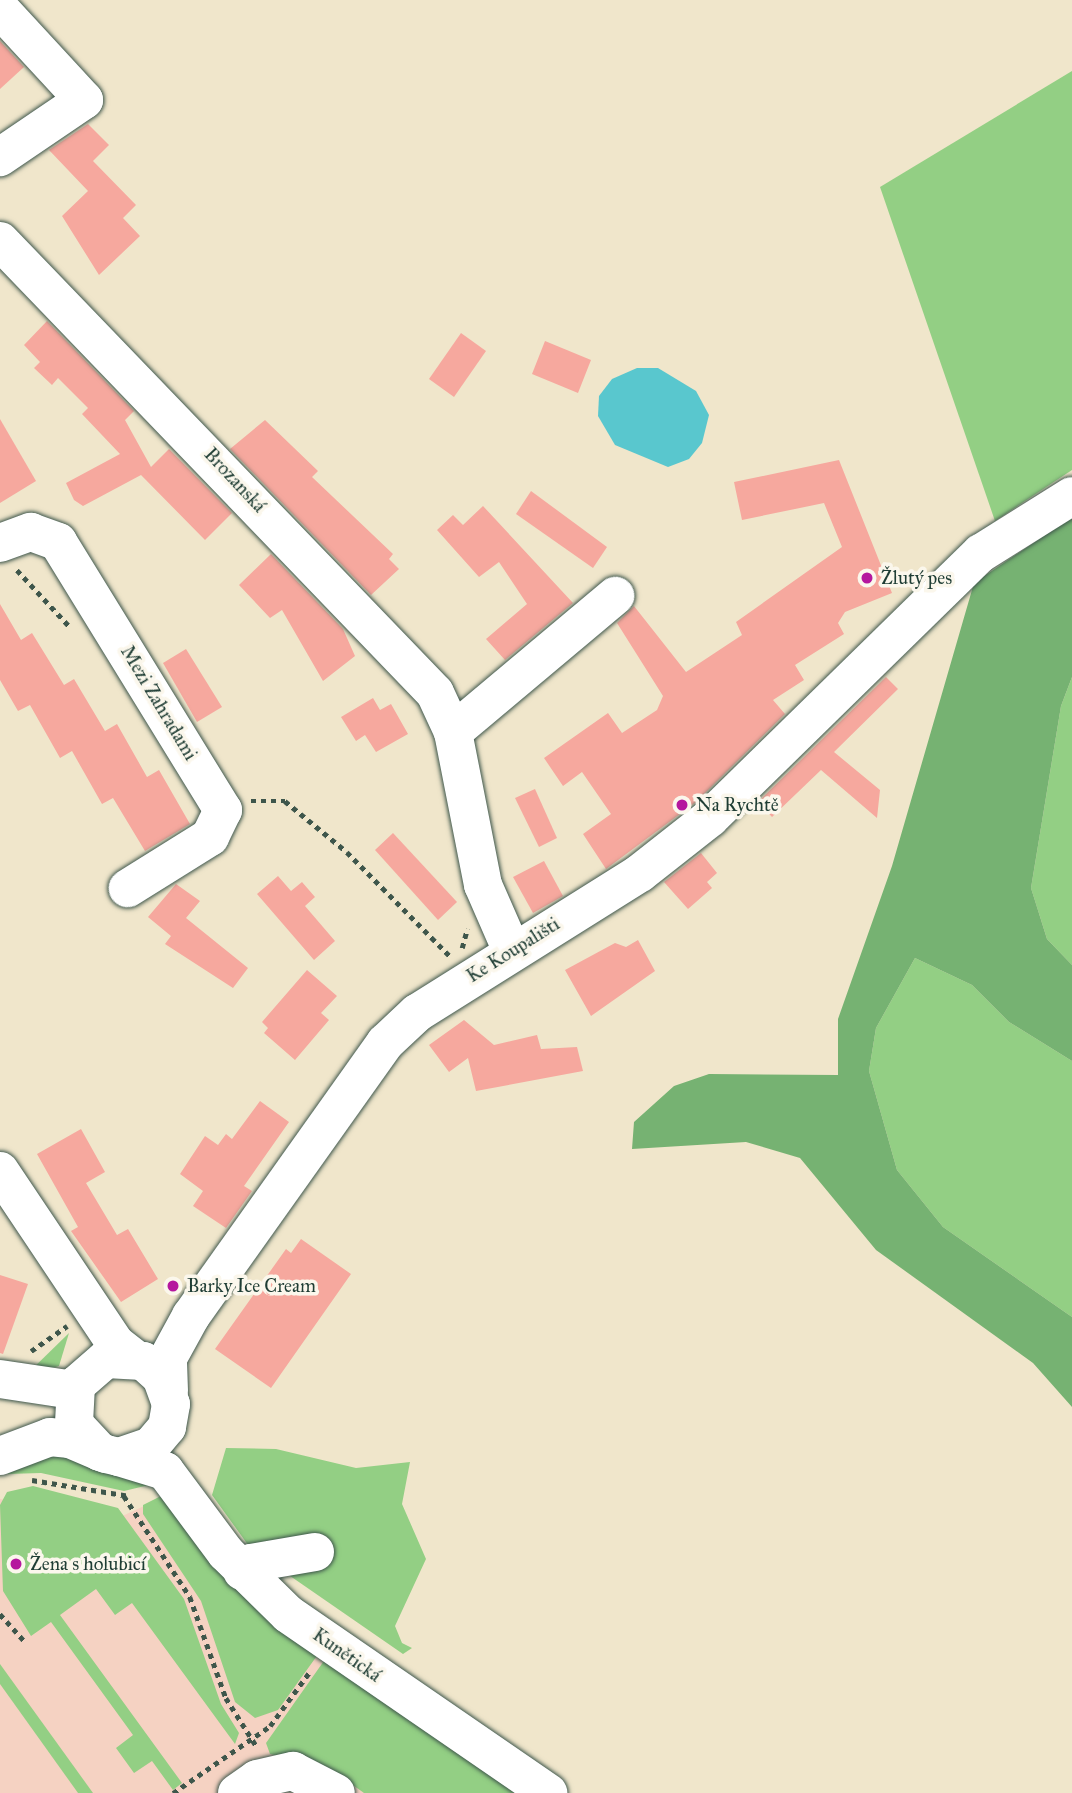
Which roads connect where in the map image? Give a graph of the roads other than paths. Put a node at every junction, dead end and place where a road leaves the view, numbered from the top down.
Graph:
1 (0, 9) edge
2 (0, 157) edge
3 (0, 241) edge
4 (1072, 496) edge
5 (0, 544) edge
6 (615, 596) dead end
7 (453, 732) junction
8 (128, 888) dead end
9 (511, 949) junction
10 (0, 1171) edge
11 (0, 1189) edge
12 (191, 1316) junction
13 (139, 1360) junction
14 (0, 1379) edge
15 (74, 1393) junction
16 (170, 1401) junction
17 (9, 1444) edge
18 (110, 1454) junction
19 (178, 1484) junction
20 (315, 1552) dead end
21 (234, 1562) junction
22 (253, 1784) edge
23 (336, 1793) edge
24 (548, 1793) edge

1 - 2 street
3 - 7 street, Brozanská
4 - 9 street, Ke Koupališti
5 - 8 street, Mezi Zahradami
6 - 7 street
7 - 9 street, Brozanská
9 - 12 street, Ke Koupališti
10 - 13 street
11 - 15 street
12 - 13 street, Ke Koupališti
12 - 16 street, Ke Koupališti
13 - 15 street
13 - 16 street
14 - 15 street
15 - 17 street
15 - 18 street
16 - 18 street
16 - 19 street, Kunětická
17 - 18 street, Kunětická
18 - 19 street, Kunětická
19 - 21 street, Kunětická
20 - 21 street
21 - 24 street, Kunětická
22 - 23 street

